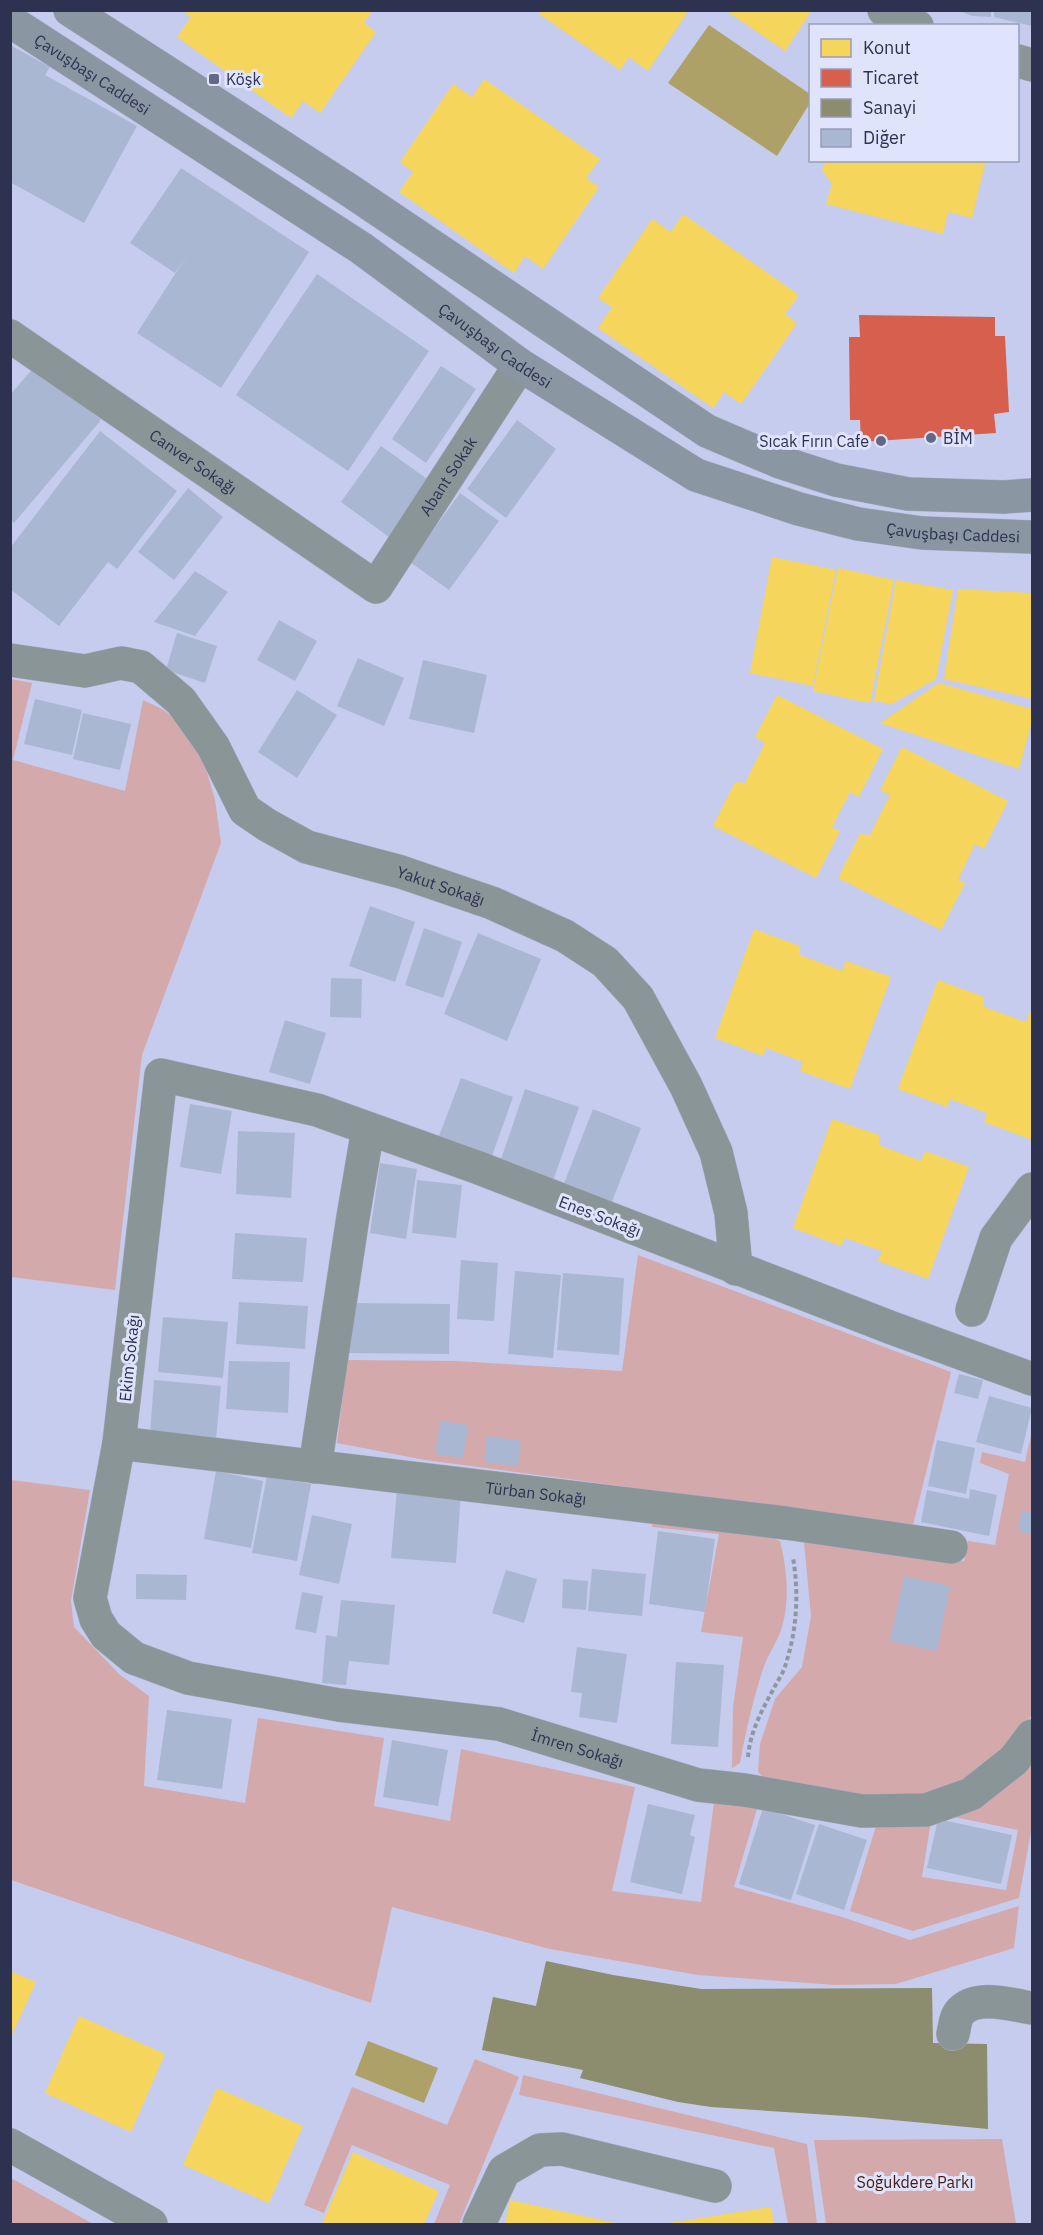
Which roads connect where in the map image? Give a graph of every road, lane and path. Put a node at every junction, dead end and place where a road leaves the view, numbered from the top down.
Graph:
1 (70, 10) edge
2 (884, 10) edge
3 (10, 21) edge
4 (913, 24) edge
5 (10, 336) edge
6 (520, 365) junction
7 (1032, 495) edge
8 (1032, 537) edge
9 (376, 587) joint
10 (10, 660) edge
11 (161, 1075) joint
12 (369, 1129) junction
13 (1032, 1189) edge
14 (736, 1269) junction
15 (972, 1310) dead end
16 (1032, 1379) edge
17 (119, 1443) junction
18 (315, 1467) junction
19 (786, 1523) junction
20 (951, 1547) dead end
21 (106, 1635) joint
22 (1032, 1736) edge
23 (744, 1790) junction
24 (1032, 2007) edge
25 (953, 2034) dead end
26 (10, 2145) edge
27 (715, 2187) dead end
28 (150, 2224) edge
29 (478, 2224) edge

1 - 7 main road
2 - 4 street
3 - 6 main road, Çavuşbaşı Caddesi
5 - 9 street, Canver Sokağı
6 - 8 main road, Çavuşbaşı Caddesi
6 - 9 street, Abant Sokak
10 - 14 street, Yakut Sokağı
11 - 12 street, Enes Sokağı
11 - 17 street, Ekim Sokağı
12 - 14 street, Enes Sokağı
12 - 18 street
13 - 15 street
14 - 16 street, Enes Sokağı
17 - 18 street, Türban Sokağı
17 - 21 street, Ekim Sokağı
18 - 19 street, Türban Sokağı
19 - 20 street, Türban Sokağı
19 - 23 path
21 - 23 street, İmren Sokağı
22 - 23 street, İmren Sokağı
24 - 25 street
26 - 28 street
27 - 29 street

